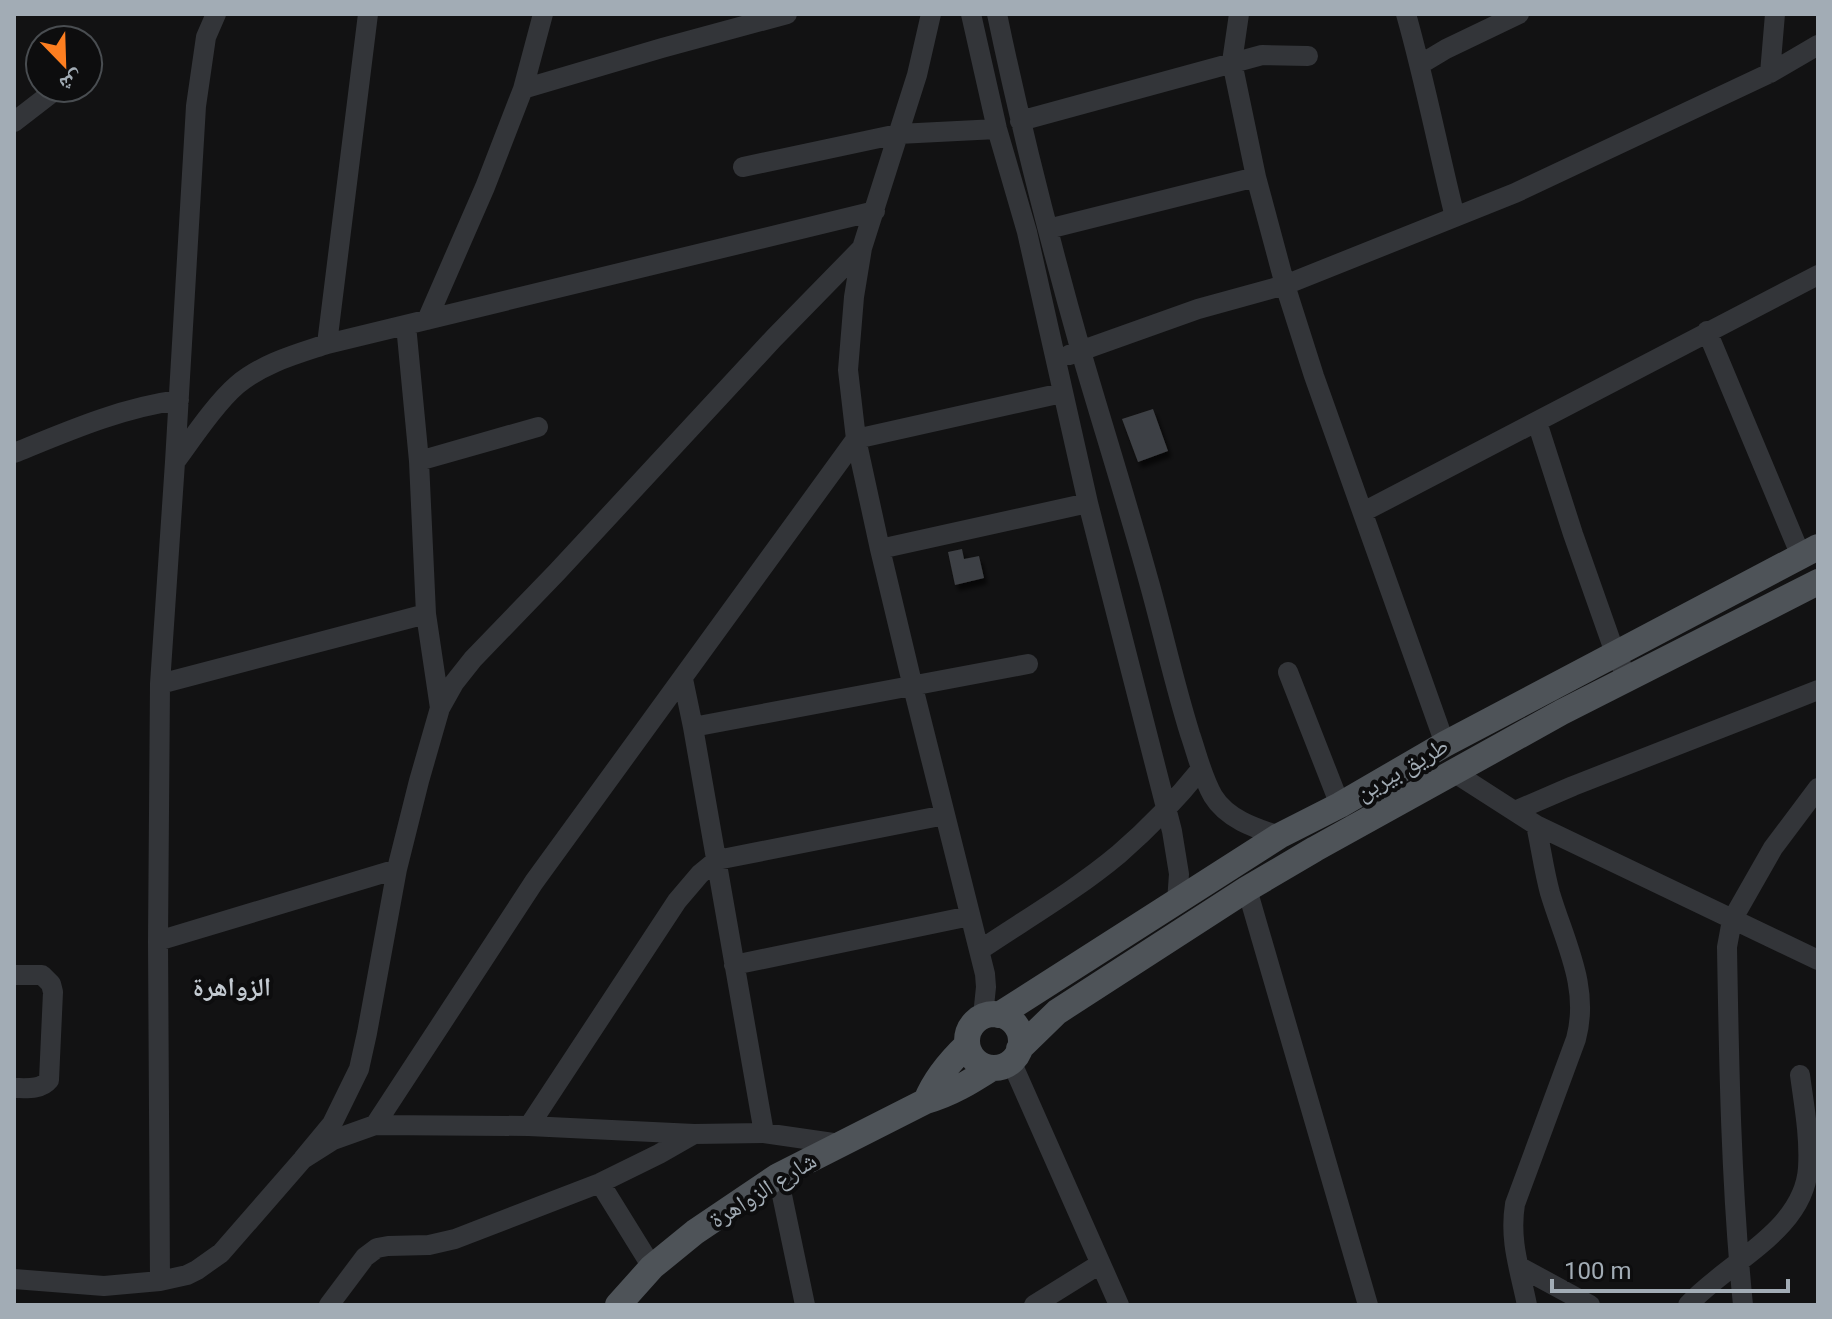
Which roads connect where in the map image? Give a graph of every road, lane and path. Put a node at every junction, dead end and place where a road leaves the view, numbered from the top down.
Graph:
1 (216, 14) edge
2 (368, 14) edge
3 (543, 14) edge
4 (787, 14) edge
5 (931, 14) edge
6 (971, 14) edge
7 (997, 14) edge
8 (1239, 14) edge
9 (1406, 14) edge
10 (1519, 14) edge
11 (1775, 14) edge
12 (1818, 45) edge
13 (1308, 56) dead end
14 (1232, 62) junction
15 (1421, 64) junction
16 (1770, 73) junction
17 (523, 89) junction
18 (37, 104) edge
19 (1020, 121) junction
20 (14, 122) edge
21 (997, 129) junction
22 (898, 134) junction
23 (743, 167) dead end
24 (1256, 177) junction
25 (875, 211) junction
26 (1455, 217) junction
27 (1048, 229) junction
28 (862, 248) junction
29 (1818, 275) edge
30 (1285, 285) junction
31 (427, 320) junction
32 (406, 325) junction
33 (1707, 331) junction
34 (327, 344) junction
35 (1082, 352) junction
36 (1055, 359) junction
37 (1062, 393) junction
38 (179, 400) junction
39 (1537, 422) junction
40 (538, 427) dead end
41 (856, 439) junction
42 (14, 453) edge
43 (419, 461) junction
44 (175, 462) junction
45 (1088, 503) junction
46 (1363, 512) junction
47 (880, 549) junction
48 (1810, 552) edge
49 (1816, 588) edge
50 (426, 614) junction
51 (1615, 653) junction
52 (1028, 664) dead end
53 (1288, 672) dead end
54 (683, 679) junction
55 (1628, 679) junction
56 (160, 684) junction
57 (913, 687) junction
58 (1818, 690) edge
59 (440, 708) junction
60 (693, 727) junction
61 (1445, 744) junction
62 (1201, 769) junction
63 (1455, 773) junction
64 (1818, 788) edge
65 (1340, 805) junction
66 (1166, 811) junction
67 (1515, 811) junction
68 (1810, 813) edge
69 (945, 815) junction
70 (1536, 825) junction
71 (1279, 836) junction
72 (717, 860) junction
73 (397, 869) junction
74 (1247, 889) junction
75 (1177, 902) junction
76 (970, 916) junction
77 (1732, 920) junction
78 (158, 941) junction
79 (980, 950) junction
80 (1818, 960) edge
81 (734, 965) junction
82 (14, 975) edge
83 (991, 1015) junction
84 (967, 1045) junction
85 (1007, 1060) junction
86 (1800, 1075) dead end
87 (14, 1088) edge
88 (926, 1101) junction
89 (375, 1125) junction
90 (529, 1126) junction
91 (764, 1133) junction
92 (694, 1134) junction
93 (840, 1144) junction
94 (303, 1159) junction
95 (778, 1176) junction
96 (600, 1183) junction
97 (1739, 1261) junction
98 (1100, 1264) junction
99 (652, 1267) junction
100 (1520, 1267) junction
101 (14, 1279) edge
102 (160, 1281) junction
103 (329, 1305) edge
104 (618, 1305) edge
105 (805, 1305) edge
106 (1034, 1305) edge
107 (1119, 1305) edge
108 (1368, 1305) edge
109 (1527, 1305) edge
110 (1590, 1305) edge
111 (1688, 1305) edge
112 (1743, 1305) edge

1 - 38 street
2 - 34 street
3 - 17 street
4 - 17 street
5 - 22 street
6 - 21 street
7 - 19 street
8 - 14 street
9 - 15 street
10 - 15 street
11 - 16 street
12 - 16 street
13 - 14 street
14 - 19 street
14 - 24 street
15 - 26 street
16 - 26 street
17 - 31 street
18 - 20 street
19 - 27 street
21 - 22 street
21 - 36 street
22 - 23 street
22 - 25 street
24 - 27 street
24 - 30 street
25 - 28 street
25 - 31 street
26 - 30 street
27 - 35 street
28 - 41 street
28 - 59 street
29 - 33 street
30 - 35 street
30 - 46 street
31 - 32 street
32 - 34 street
32 - 43 street
33 - 39 street
33 - 48 street
34 - 44 street
35 - 36 street
35 - 62 street
36 - 37 street
37 - 41 street
37 - 45 street
38 - 42 street
38 - 44 street
39 - 46 street
39 - 51 street
40 - 43 street
41 - 47 street
41 - 54 street
43 - 50 street
44 - 56 street
45 - 47 street
45 - 66 street
46 - 61 street
47 - 57 street
48 - 51 main road, طريق بيرين
49 - 55 main road, طريق بيرين
50 - 56 street
50 - 59 street
51 - 55 street
51 - 61 main road, طريق بيرين
52 - 57 street
53 - 65 street
54 - 60 street
54 - 89 street
55 - 63 main road, طريق بيرين
56 - 78 street
57 - 60 street
57 - 69 street
58 - 67 street
59 - 73 street
60 - 72 street
61 - 65 main road, طريق بيرين
62 - 66 street
62 - 71 street
63 - 67 street
63 - 74 main road, طريق بيرين
64 - 68 street
65 - 71 main road, طريق بيرين
66 - 75 street
66 - 79 street
67 - 70 street
68 - 77 street
69 - 72 street
69 - 76 street
70 - 77 street
70 - 100 street
71 - 75 main road, طريق بيرين
72 - 81 street
72 - 90 street
73 - 78 street
73 - 94 street
74 - 85 main road, طريق بيرين
74 - 108 street
75 - 83 main road, طريق بيرين
76 - 79 street
76 - 81 street
77 - 80 street
77 - 97 street
78 - 102 street
79 - 83 street
81 - 91 street
82 - 87 street
83 - 84 main road
83 - 85 main road
84 - 85 main road
84 - 88 main road
85 - 88 main road, شارع الزواهرة
85 - 98 street
86 - 97 street
88 - 93 main road, شارع الزواهرة
89 - 90 street
89 - 94 street
90 - 92 street
91 - 92 street
91 - 93 street
92 - 96 street
93 - 95 main road, شارع الزواهرة
94 - 102 street
95 - 99 main road, شارع الزواهرة
95 - 105 street
96 - 99 street
96 - 103 street
97 - 111 street
97 - 112 street
98 - 106 street
98 - 107 street
99 - 104 main road, شارع الزواهرة
100 - 109 street
100 - 110 street
101 - 102 street

